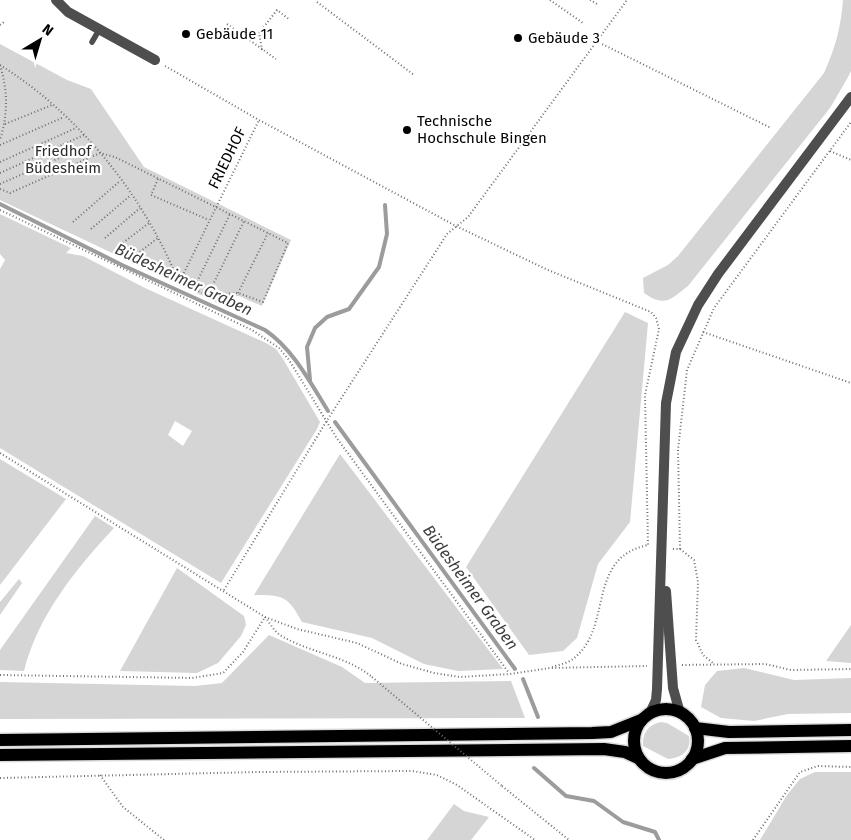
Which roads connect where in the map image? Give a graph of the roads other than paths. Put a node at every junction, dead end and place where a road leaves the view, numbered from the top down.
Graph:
1 (56, 0) edge
2 (98, 30) junction
3 (92, 42) dead end
4 (155, 60) road end
5 (851, 97) edge
6 (663, 548) junction
7 (680, 713) junction
8 (646, 717) junction
9 (695, 728) junction
10 (851, 730) edge
11 (0, 740) edge
12 (851, 746) edge
13 (0, 756) edge
14 (638, 758) junction
15 (692, 759) junction

1 - 2 street
2 - 3 lane
2 - 4 street
5 - 6 street
6 - 7 street
6 - 8 street
7 - 8 main road
7 - 9 main road
8 - 11 main road
8 - 14 main road
9 - 10 main road
9 - 15 main road
12 - 15 main road
13 - 14 main road
14 - 15 main road

